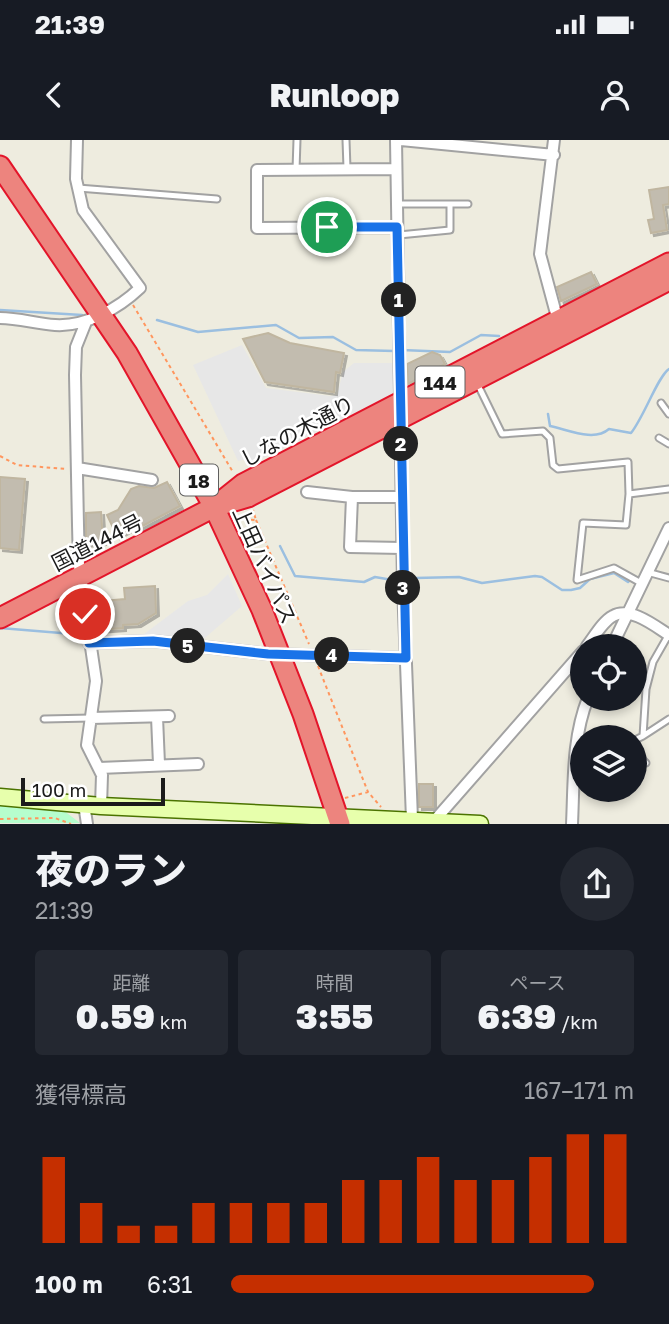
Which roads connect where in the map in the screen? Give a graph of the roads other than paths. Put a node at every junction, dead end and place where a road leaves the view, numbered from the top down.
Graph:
1 (77, 140) edge
2 (297, 140) edge
3 (346, 140) edge
4 (398, 140) edge
5 (554, 140) edge
6 (554, 155) junction
7 (0, 166) edge
8 (396, 169) junction
9 (296, 170) junction
10 (347, 170) junction
11 (78, 188) junction
12 (217, 199) dead end
13 (397, 204) junction
14 (450, 204) junction
15 (468, 204) dead end
16 (397, 231) junction
17 (669, 263) edge
18 (669, 280) edge
19 (0, 317) edge
20 (94, 318) junction
21 (558, 321) junction
22 (475, 380) junction
23 (661, 403) dead end
24 (401, 410) junction
25 (669, 414) edge
26 (659, 438) dead end
27 (669, 444) edge
28 (77, 468) junction
29 (152, 480) dead end
30 (669, 489) edge
31 (307, 492) dead end
32 (629, 494) junction
33 (352, 497) junction
34 (402, 497) junction
35 (214, 507) junction
36 (669, 530) edge
37 (402, 548) junction
38 (647, 572) junction
39 (81, 576) junction
40 (669, 578) edge
41 (641, 583) junction
42 (626, 613) junction
43 (0, 618) edge
44 (597, 634) edge
45 (617, 634) edge
46 (669, 634) edge
47 (89, 643) junction
48 (279, 654) junction
49 (406, 658) junction
50 (570, 666) edge
51 (169, 716) dead end
52 (157, 717) junction
53 (90, 718) junction
54 (44, 719) dead end
55 (669, 719) edge
56 (644, 725) edge
57 (647, 733) edge
58 (159, 764) junction
59 (198, 764) dead end
60 (99, 768) junction
61 (0, 797) edge
62 (573, 802) edge
63 (93, 805) junction
64 (340, 813) edge
65 (412, 819) junction
66 (435, 820) junction
67 (87, 824) edge
68 (480, 824) edge
69 (572, 824) edge

1 - 11 street
2 - 9 lane
3 - 10 lane
4 - 6 street
4 - 8 street
5 - 6 street
6 - 21 street
7 - 20 highway, 上田バイパス / 18
8 - 10 street
8 - 13 street
9 - 10 street
9 - 16 street
11 - 12 lane
11 - 20 street
13 - 14 lane
13 - 16 street
14 - 15 lane
14 - 16 lane
16 - 24 street
17 - 21 highway, しなの木通り / 144
18 - 22 highway, しなの木通り / 144
19 - 20 street
20 - 28 street
20 - 35 highway, 上田バイパス / 18
21 - 24 highway, しなの木通り / 144
22 - 24 highway, しなの木通り / 144
22 - 32 lane
23 - 25 lane
24 - 34 street
24 - 35 highway, しなの木通り / 144
26 - 27 lane
28 - 29 street
28 - 39 street
30 - 32 lane
31 - 33 street
32 - 41 lane
33 - 34 street
33 - 37 street
34 - 37 street
35 - 39 highway, 国道144号 / 144
35 - 48 highway, 上田バイパス / 18
36 - 38 street
37 - 49 street
38 - 40 lane
38 - 41 street
39 - 43 highway, 国道144号 / 144
39 - 47 street
41 - 42 street
42 - 44 street
42 - 45 street
42 - 46 street
46 - 56 lane
47 - 48 street
47 - 53 street
48 - 49 street
48 - 64 highway, 上田バイパス / 18
49 - 65 street
50 - 66 street
51 - 52 street
52 - 53 street
52 - 58 street
53 - 54 lane
53 - 60 street
55 - 57 lane
58 - 59 street
58 - 60 street
60 - 63 street
61 - 63 street
62 - 69 street
63 - 64 street
63 - 67 street
64 - 65 street
65 - 66 street
66 - 68 street

